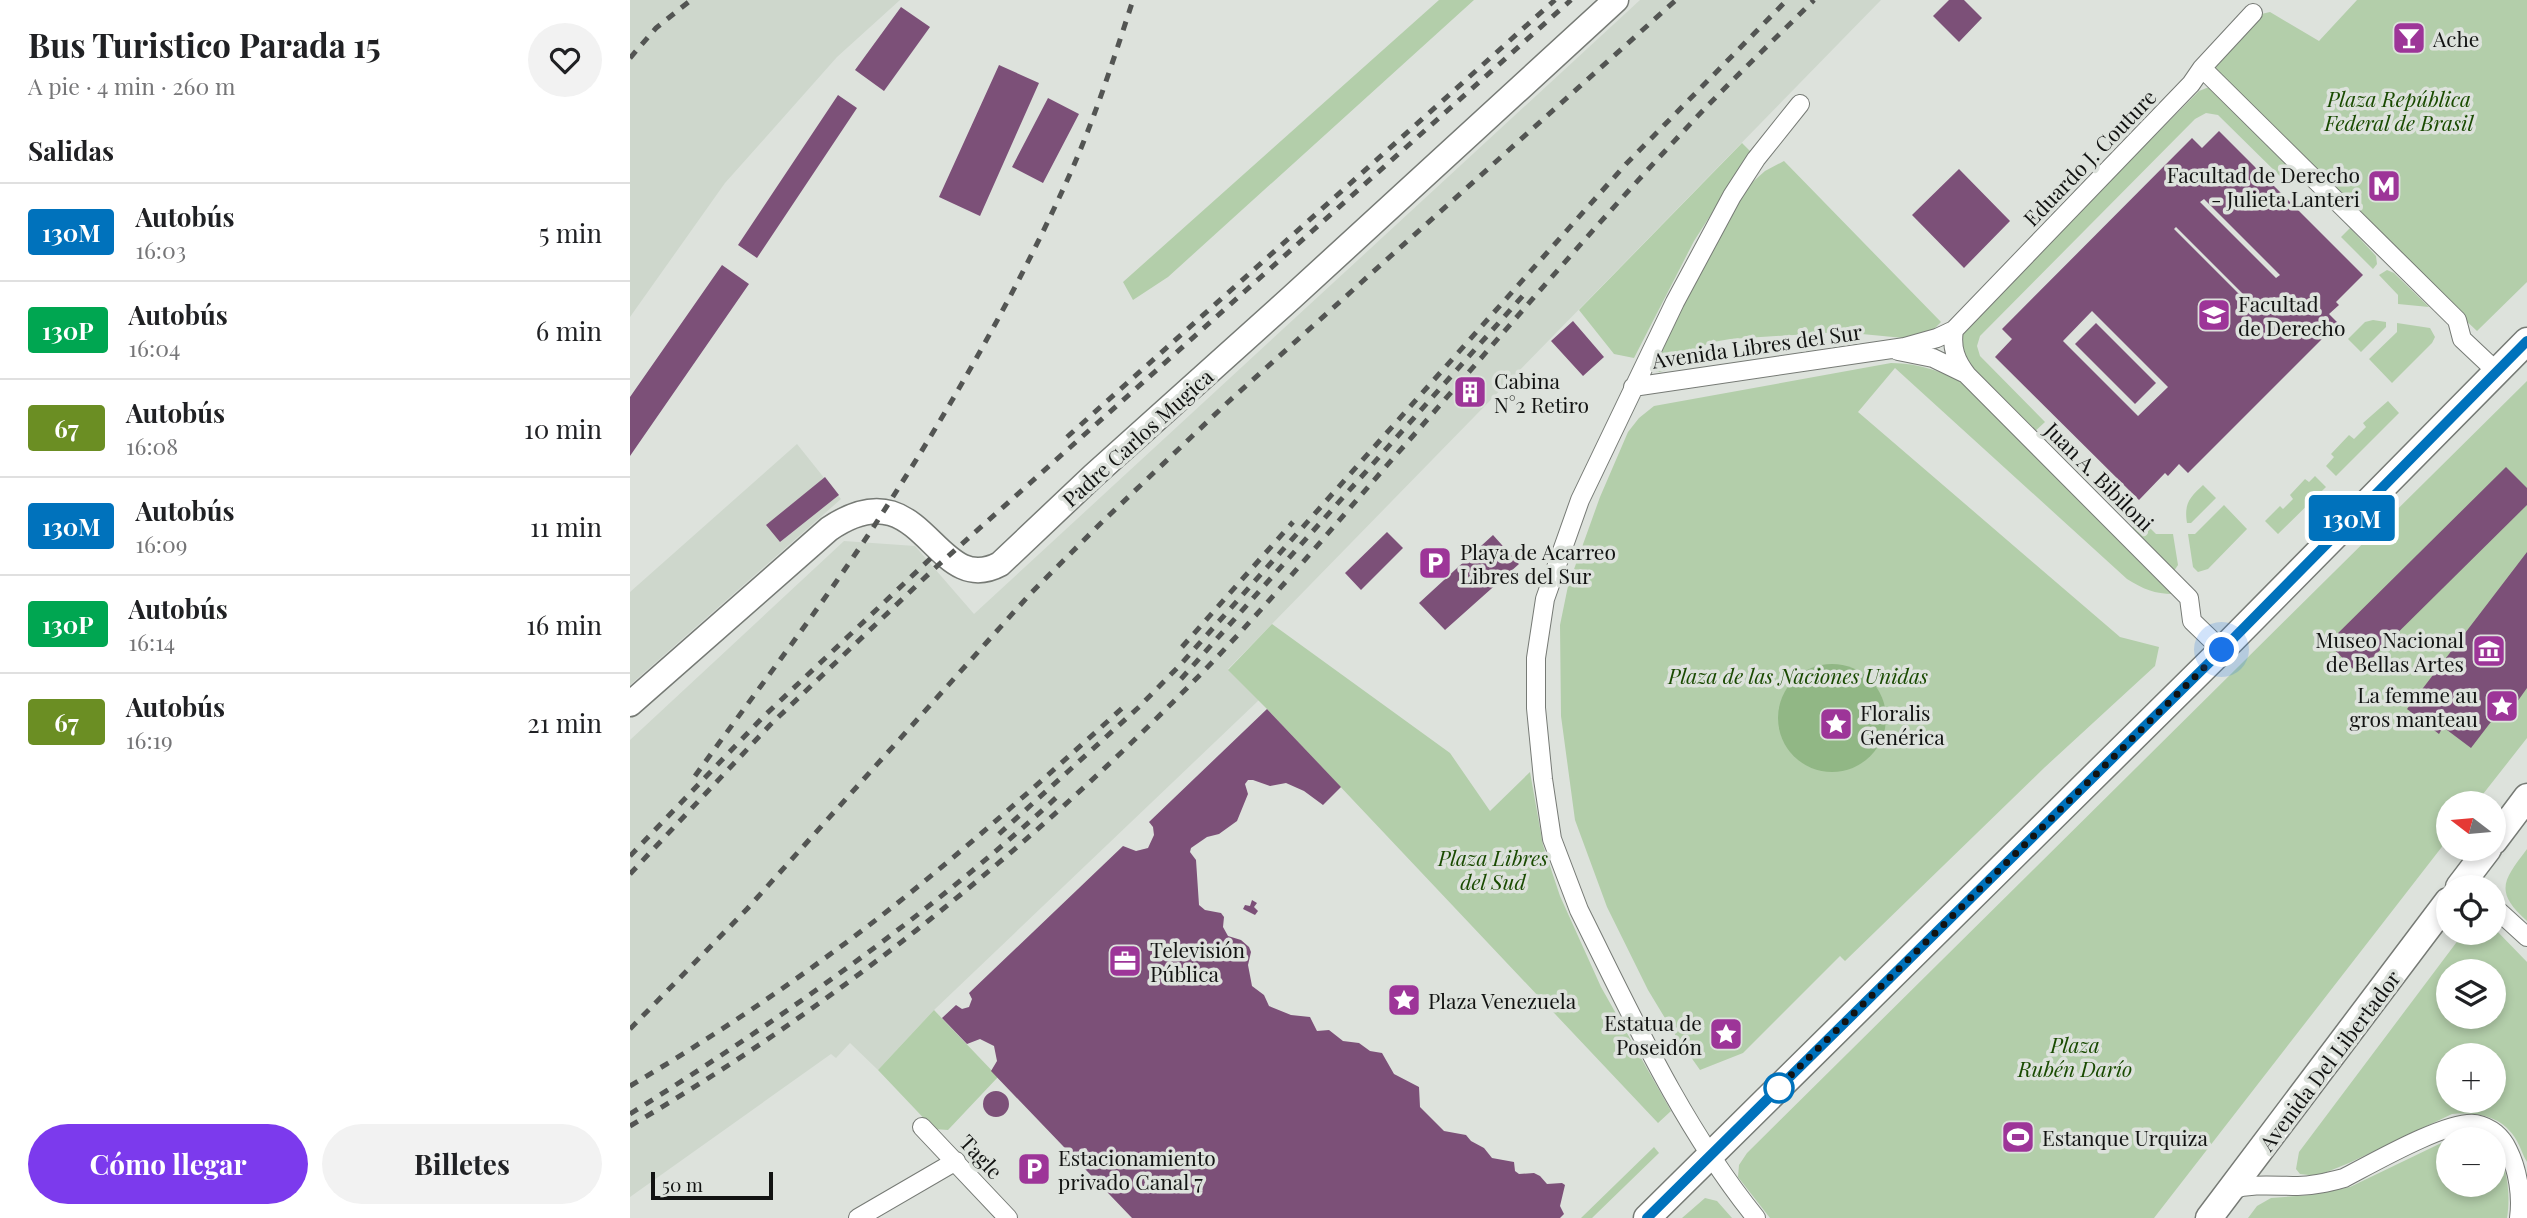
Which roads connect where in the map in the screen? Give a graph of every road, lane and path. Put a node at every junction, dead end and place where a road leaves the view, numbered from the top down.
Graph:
1 (1616, 0) edge
2 (2253, 13) dead end
3 (2202, 68) junction
4 (1800, 104) dead end
5 (1954, 330) junction
6 (2527, 341) edge
7 (1888, 349) junction
8 (2497, 372) junction
9 (1967, 374) junction
10 (1633, 387) junction
11 (2222, 650) junction
12 (630, 704) edge
13 (2527, 797) edge
14 (2506, 825) edge
15 (2436, 917) edge
16 (2506, 917) edge
17 (2527, 937) edge
18 (922, 1127) dead end
19 (1709, 1157) junction
20 (956, 1161) junction
21 (2230, 1190) junction
22 (858, 1218) edge
23 (1008, 1218) edge
24 (1647, 1218) edge
25 (1756, 1218) edge
26 (2209, 1218) edge
27 (2519, 1218) edge

1 - 12 street, Padre Carlos Mugica
2 - 3 street, Eduardo J. Couture
3 - 5 street, Eduardo J. Couture
3 - 8 street
4 - 10 street
5 - 7 street, Avenida Libres del Sur
5 - 9 street, Juan A. Bibiloni
6 - 8 main road
7 - 9 street, Avenida Libres del Sur
7 - 10 street, Avenida Libres del Sur
8 - 11 main road
9 - 11 street, Juan A. Bibiloni
10 - 19 street
11 - 19 main road
13 - 14 main road
15 - 21 main road, Avenida Del Libertador
16 - 17 street
18 - 20 street, Tagle
19 - 24 main road
19 - 25 street
20 - 22 street
20 - 23 street, Tagle
21 - 26 main road, Avenida Del Libertador
21 - 27 street

